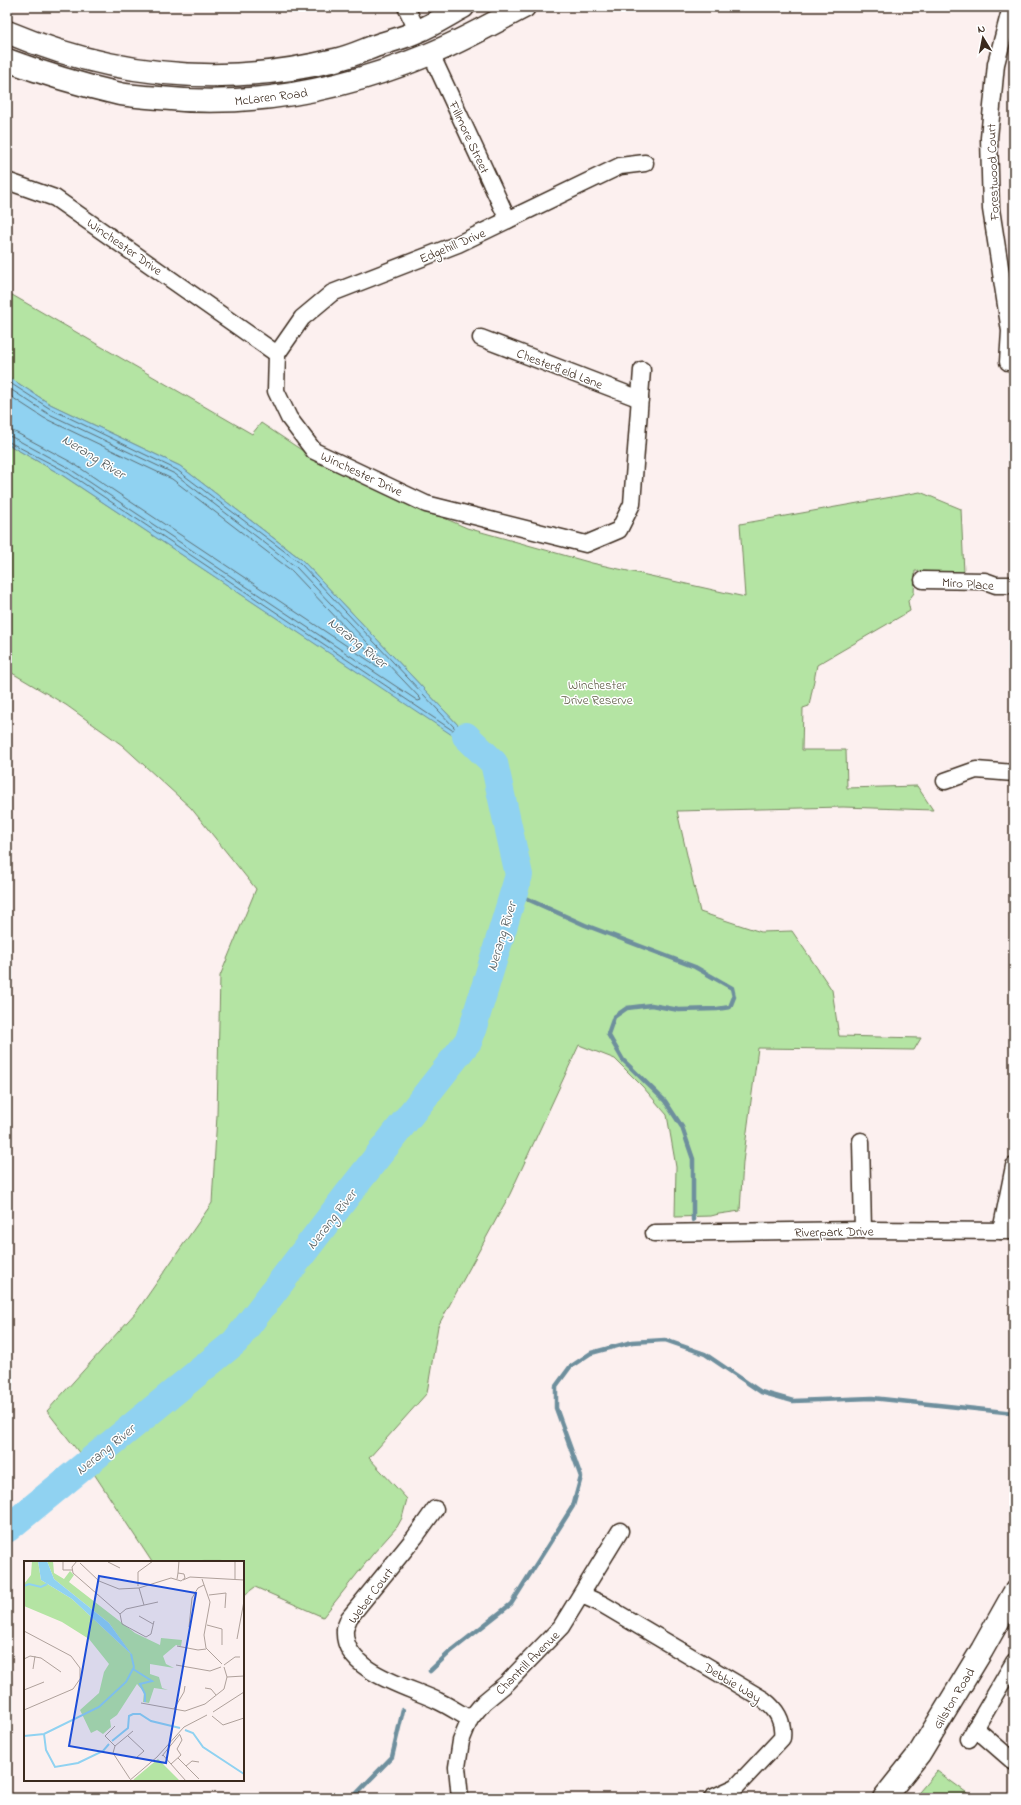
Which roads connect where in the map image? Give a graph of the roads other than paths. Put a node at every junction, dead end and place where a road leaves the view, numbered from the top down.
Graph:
1 (406, 7) edge
2 (463, 7) edge
3 (524, 7) edge
4 (1011, 7) edge
5 (7, 32) edge
6 (418, 32) junction
7 (431, 54) junction
8 (7, 60) edge
9 (645, 163) dead end
10 (7, 181) edge
11 (508, 220) junction
12 (481, 338) dead end
13 (277, 354) junction
14 (1008, 362) dead end
15 (642, 370) dead end
16 (640, 399) junction
17 (923, 580) dead end
18 (1014, 585) edge
19 (1014, 773) edge
20 (945, 781) dead end
21 (861, 1141) dead end
22 (1014, 1166) edge
23 (863, 1230) junction
24 (1008, 1231) edge
25 (654, 1233) dead end
26 (435, 1509) dead end
27 (620, 1531) dead end
28 (1014, 1593) edge
29 (582, 1595) junction
30 (1014, 1662) edge
31 (470, 1719) junction
32 (1014, 1762) edge
33 (460, 1798) edge
34 (712, 1798) edge
35 (884, 1798) edge

1 - 6 street
2 - 6 main road, McLaren Road
3 - 7 main road, McLaren Road
4 - 14 street, Forestwood Court
5 - 6 main road, McLaren Road
7 - 8 main road, McLaren Road
7 - 11 street, Fillmore Street
9 - 11 street, Edgehill Drive
10 - 13 street, Winchester Drive
11 - 13 street, Edgehill Drive
12 - 16 street, Chesterfield Lane
13 - 16 street, Winchester Drive
15 - 16 street, Winchester Drive
17 - 18 street, Miro Place
19 - 20 street
21 - 23 street
22 - 24 street
23 - 24 street, Riverpark Drive
23 - 25 street, Riverpark Drive
26 - 31 street, Weber Court
27 - 29 street, Chantrill Avenue
28 - 35 main road, Gilston Road
29 - 31 street, Chantrill Avenue
29 - 34 street, Debbie Way
30 - 32 street
31 - 33 street, Chantrill Avenue

